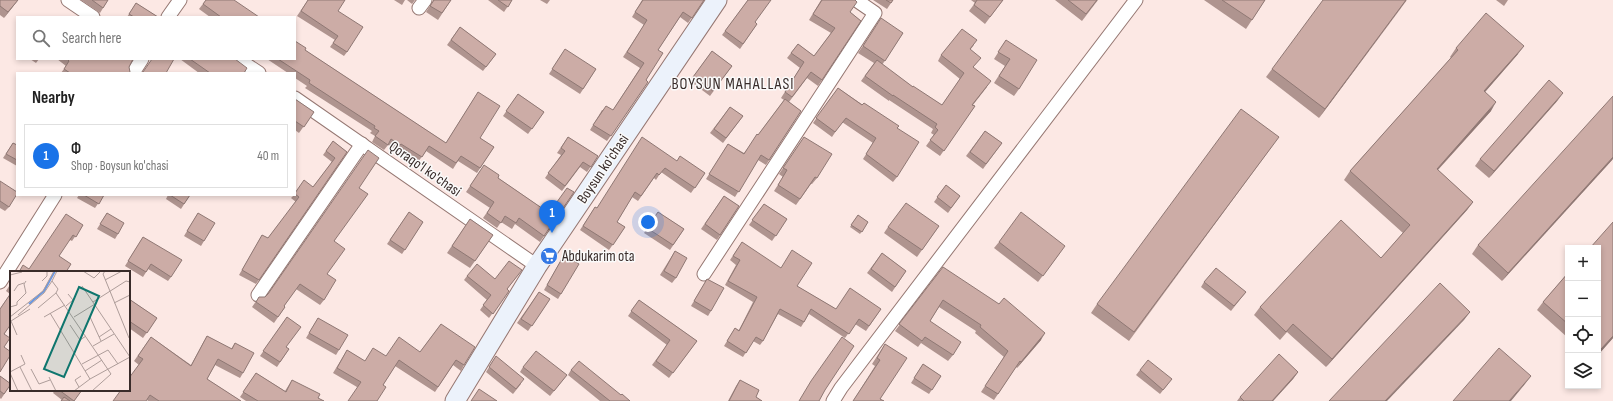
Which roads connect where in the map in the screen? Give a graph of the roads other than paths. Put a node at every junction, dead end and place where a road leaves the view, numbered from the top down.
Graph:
1 (68, 0) edge
2 (180, 0) edge
3 (717, 0) edge
4 (856, 0) edge
5 (1136, 0) edge
6 (92, 16) edge
7 (172, 16) edge
8 (141, 60) edge
9 (240, 60) edge
10 (134, 72) edge
11 (258, 72) edge
12 (296, 99) edge
13 (362, 144) junction
14 (54, 196) edge
15 (537, 266) junction
16 (704, 274) dead end
17 (0, 282) edge
18 (258, 295) dead end
19 (455, 401) edge
20 (833, 401) edge

1 - 6 street
2 - 7 street
3 - 15 street, Boysun ko'chasi
4 - 16 street
5 - 20 street
8 - 10 street
9 - 11 street
12 - 13 street, Qoraqo'l ko'chasi
13 - 15 street, Qoraqo'l ko'chasi
13 - 18 street
14 - 17 street
15 - 19 street, Boysun ko'chasi

